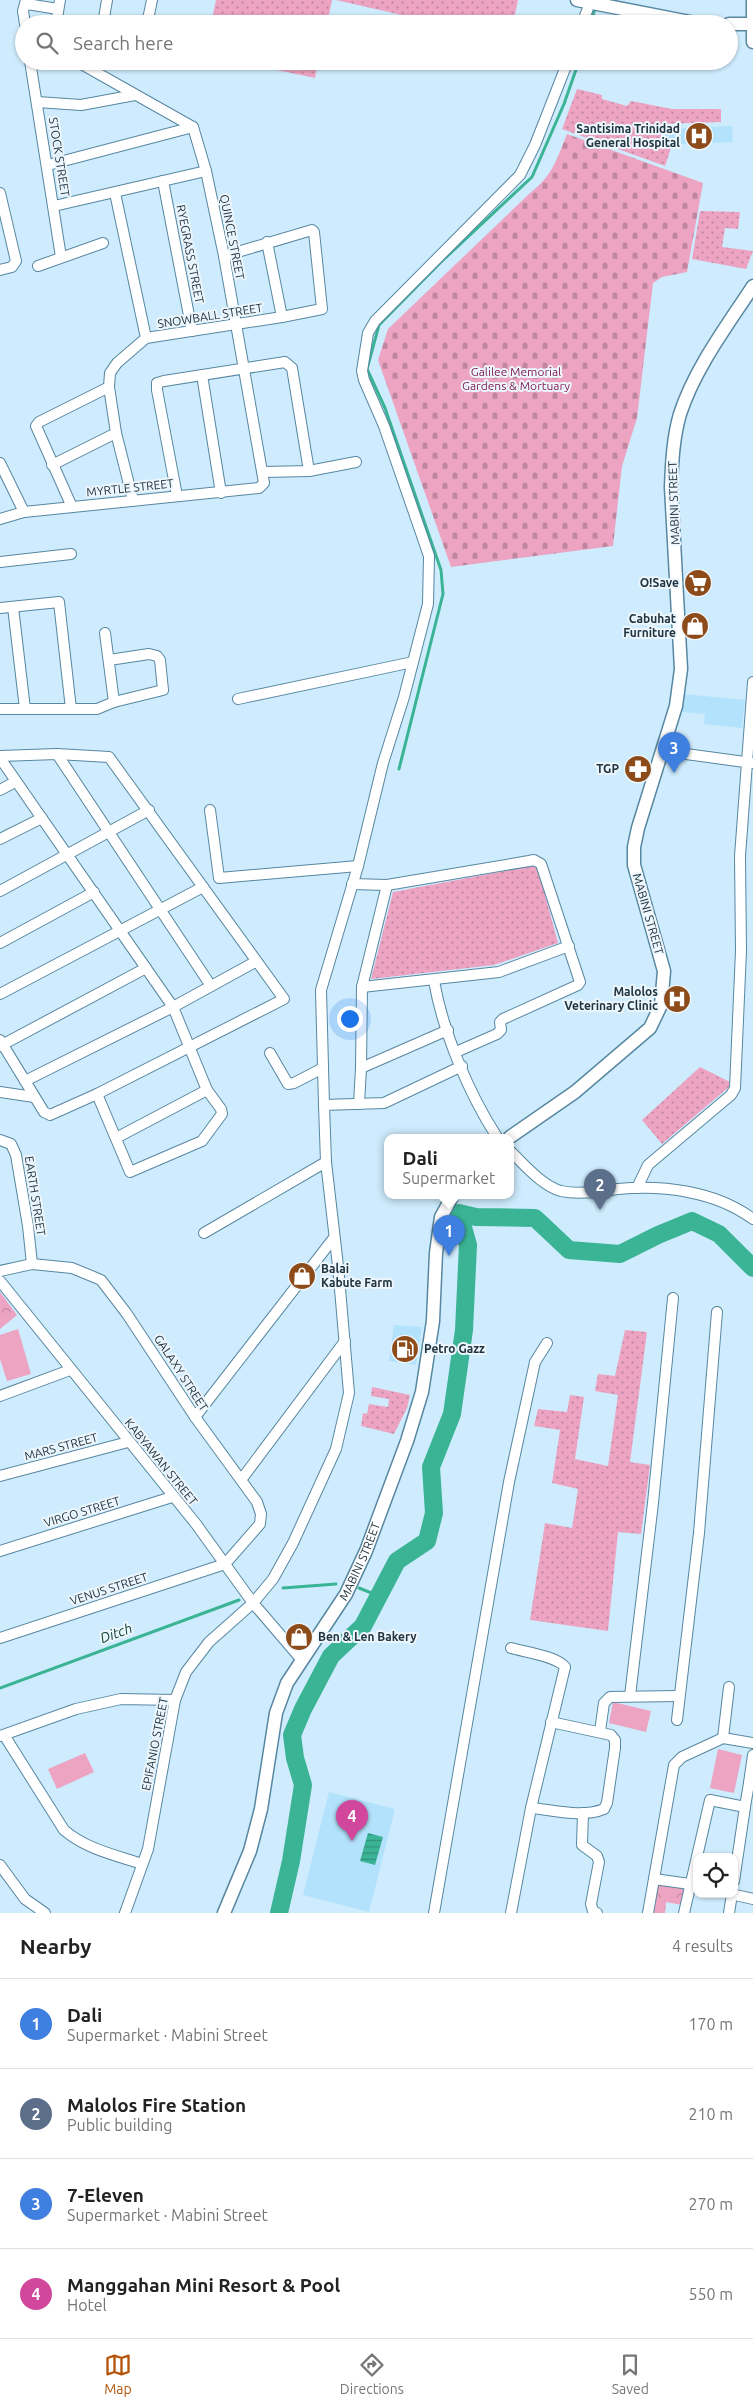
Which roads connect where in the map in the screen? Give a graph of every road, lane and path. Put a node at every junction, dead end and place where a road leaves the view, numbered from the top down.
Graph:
1 (107, 0) edge
2 (152, 0) edge
3 (752, 0) edge
4 (586, 1) edge
5 (26, 2) edge
6 (59, 5) edge
7 (24, 15) edge
8 (104, 15) edge
9 (149, 15) edge
10 (584, 15) edge
11 (655, 15) edge
12 (738, 24) edge
13 (752, 24) edge
14 (753, 42) edge
15 (32, 70) edge
16 (92, 70) edge
17 (565, 70) edge
18 (135, 95) junction
19 (37, 102) junction
20 (193, 127) junction
21 (48, 166) junction
22 (206, 171) junction
23 (163, 181) junction
24 (0, 193) edge
25 (115, 193) junction
26 (54, 206) junction
27 (267, 242) junction
28 (103, 243) dead end
29 (224, 256) junction
30 (61, 257) junction
31 (38, 266) dead end
32 (0, 270) edge
33 (753, 286) edge
34 (282, 317) junction
35 (236, 324) junction
36 (192, 331) junction
37 (146, 338) junction
38 (245, 368) junction
39 (202, 374) junction
40 (109, 387) junction
41 (116, 433) junction
42 (356, 462) dead end
43 (0, 463) edge
44 (52, 465) junction
45 (309, 471) junction
46 (263, 472) junction
47 (263, 486) joint
48 (221, 493) junction
49 (178, 496) junction
50 (133, 500) junction
51 (72, 507) junction
52 (24, 512) junction
53 (0, 519) edge
54 (71, 554) dead end
55 (0, 562) edge
56 (13, 607) junction
57 (0, 608) edge
58 (105, 633) dead end
59 (109, 660) junction
60 (413, 662) junction
61 (753, 682) edge
62 (238, 699) dead end
63 (114, 702) junction
64 (0, 709) edge
65 (25, 709) junction
66 (71, 709) junction
67 (664, 751) junction
68 (57, 754) junction
69 (0, 757) edge
70 (750, 763) edge
71 (16, 782) junction
72 (0, 790) edge
73 (149, 810) junction
74 (210, 810) dead end
75 (42, 818) junction
76 (108, 831) junction
77 (0, 839) edge
78 (66, 854) junction
79 (358, 866) junction
80 (352, 884) junction
81 (387, 885) junction
82 (202, 887) junction
83 (0, 891) edge
84 (94, 892) junction
85 (160, 909) junction
86 (122, 930) junction
87 (0, 942) edge
88 (569, 946) junction
89 (255, 962) junction
90 (146, 968) junction
91 (434, 981) junction
92 (211, 986) junction
93 (362, 987) junction
94 (0, 994) edge
95 (173, 1007) junction
96 (448, 1030) junction
97 (1, 1044) edge
98 (189, 1048) junction
99 (456, 1052) junction
100 (270, 1053) dead end
101 (462, 1066) junction
102 (323, 1068) junction
103 (361, 1068) junction
104 (25, 1081) junction
105 (206, 1090) junction
106 (0, 1092) edge
107 (97, 1094) junction
108 (34, 1097) junction
109 (359, 1104) junction
110 (324, 1105) junction
111 (495, 1134) edge
112 (514, 1134) edge
113 (116, 1138) junction
114 (0, 1140) edge
115 (514, 1154) edge
116 (326, 1162) junction
117 (637, 1188) junction
118 (452, 1199) edge
119 (753, 1219) edge
120 (204, 1234) dead end
121 (333, 1238) junction
122 (32, 1264) junction
123 (0, 1271) edge
124 (0, 1281) edge
125 (673, 1298) dead end
126 (717, 1312) dead end
127 (345, 1341) junction
128 (547, 1343) dead end
129 (70, 1370) junction
130 (0, 1396) edge
131 (195, 1417) junction
132 (128, 1442) junction
133 (0, 1476) edge
134 (241, 1480) junction
135 (172, 1497) junction
136 (0, 1551) edge
137 (225, 1564) junction
138 (253, 1603) junction
139 (0, 1638) edge
140 (512, 1648) dead end
141 (301, 1660) junction
142 (729, 1687) dead end
143 (630, 1696) junction
144 (679, 1696) junction
145 (175, 1700) junction
146 (677, 1720) dead end
147 (551, 1722) junction
148 (600, 1731) junction
149 (2, 1735) edge
150 (723, 1738) junction
151 (753, 1743) edge
152 (753, 1755) edge
153 (751, 1784) edge
154 (745, 1807) junction
155 (531, 1808) junction
156 (583, 1813) junction
157 (699, 1853) edge
158 (738, 1854) edge
159 (142, 1864) junction
160 (0, 1866) edge
161 (654, 1879) junction
162 (693, 1884) edge
163 (738, 1895) edge
164 (732, 1898) edge
165 (753, 1899) edge
166 (45, 1913) edge
167 (125, 1913) edge
168 (224, 1913) edge
169 (434, 1913) edge
170 (511, 1913) edge
171 (597, 1913) edge
172 (648, 1913) edge
173 (684, 1913) edge
174 (730, 1913) edge

1 - 8 street
2 - 9 street
3 - 13 main road
4 - 10 street
4 - 11 main road
5 - 6 street
5 - 7 street
12 - 13 main road
13 - 14 main road
15 - 19 street, STOCK STREET
16 - 18 street
17 - 60 street, EPIFANIO STREET
18 - 19 street
18 - 20 street
19 - 21 street, STOCK STREET
20 - 21 street
20 - 22 street, QUINCE STREET
21 - 26 street, STOCK STREET
22 - 23 street
22 - 29 street, QUINCE STREET
23 - 25 street
23 - 36 street, RYEGRASS STREET
24 - 32 street
25 - 26 street
25 - 37 street
26 - 30 street, STOCK STREET
27 - 29 street
27 - 34 street
27 - 34 street, SNOWBALL STREET
28 - 30 street
29 - 35 street, QUINCE STREET
30 - 31 street
33 - 67 main road, MABINI STREET
34 - 35 street, SNOWBALL STREET
35 - 36 street, SNOWBALL STREET
35 - 38 street, QUINCE STREET
36 - 37 street, SNOWBALL STREET
37 - 40 street, SNOWBALL STREET
38 - 39 street
38 - 45 street
38 - 46 street, QUINCE STREET
39 - 48 street
39 - 49 street
40 - 41 street
40 - 44 street
41 - 44 street
41 - 50 street
42 - 45 street
43 - 52 street
44 - 51 street
45 - 46 street
46 - 47 street, QUINCE STREET
47 - 48 street, MYRTLE STREET
48 - 49 street, MYRTLE STREET
49 - 50 street, MYRTLE STREET
50 - 51 street, MYRTLE STREET
51 - 52 street, MYRTLE STREET
52 - 53 street, MYRTLE STREET
54 - 55 street
56 - 57 street
56 - 65 street
56 - 66 street
58 - 59 street
59 - 63 street
59 - 63 street
60 - 62 street
60 - 79 street, EPIFANIO STREET
61 - 70 street
63 - 66 street
64 - 65 street
65 - 66 street
67 - 70 street
67 - 112 main road, MABINI STREET
68 - 69 street
68 - 73 street
68 - 76 street
69 - 71 street
70 - 117 street
71 - 72 street
71 - 75 street
73 - 76 street
73 - 82 street
74 - 79 street
75 - 77 street
75 - 78 street
76 - 78 street
76 - 85 street
78 - 83 street
78 - 84 street
79 - 80 street, EPIFANIO STREET
80 - 81 street
80 - 102 street, EPIFANIO STREET
81 - 88 street
81 - 93 street
82 - 85 street
82 - 89 street
84 - 86 street
84 - 87 street
85 - 86 street
85 - 92 street
86 - 90 street
86 - 94 street
88 - 91 street
88 - 99 street
89 - 92 street
89 - 98 street
90 - 95 street
90 - 97 street
91 - 93 street
91 - 96 street
92 - 95 street
93 - 103 street
95 - 98 street
95 - 104 street
96 - 99 street
96 - 103 street
97 - 104 street
98 - 105 street
98 - 107 street
99 - 101 street
100 - 102 street
101 - 109 street
101 - 111 street
102 - 110 street, EPIFANIO STREET
103 - 109 street
104 - 108 street
105 - 113 street
105 - 113 street
106 - 108 street
107 - 108 street
107 - 113 street
109 - 110 street
110 - 116 street, EPIFANIO STREET
114 - 122 street, EARTH STREET
115 - 117 street
116 - 120 street
116 - 121 street, EPIFANIO STREET
117 - 119 street
118 - 141 main road, MABINI STREET
121 - 127 street, EPIFANIO STREET
121 - 131 street
122 - 123 street, GALAXY STREET
122 - 131 street, GALAXY STREET
124 - 129 street, KABYAWAN STREET
125 - 143 street
126 - 144 street
127 - 134 street
127 - 138 street, EPIFANIO STREET
128 - 169 street
129 - 130 street
129 - 132 street, KABYAWAN STREET
131 - 134 street, GALAXY STREET
132 - 133 street, MARS STREET
132 - 135 street, KABYAWAN STREET
134 - 137 street, GALAXY STREET
135 - 136 street, VIRGO STREET
135 - 137 street, KABYAWAN STREET
137 - 138 street, KABYAWAN STREET
137 - 139 street, VENUS STREET
138 - 141 street, KABYAWAN STREET
138 - 145 street, EPIFANIO STREET
140 - 147 street
141 - 168 main road, MABINI STREET
142 - 150 street
143 - 144 street
143 - 148 street
144 - 146 street
145 - 149 street
145 - 159 street, EPIFANIO STREET
147 - 148 street
147 - 155 street
148 - 156 street
149 - 159 street
150 - 151 street
150 - 161 street
152 - 153 street
153 - 154 street
154 - 157 street
154 - 158 street
155 - 156 street
155 - 170 street
156 - 171 street
159 - 167 street, EPIFANIO STREET
160 - 166 street
161 - 162 street
161 - 172 street
162 - 173 street
163 - 165 street
164 - 174 street

